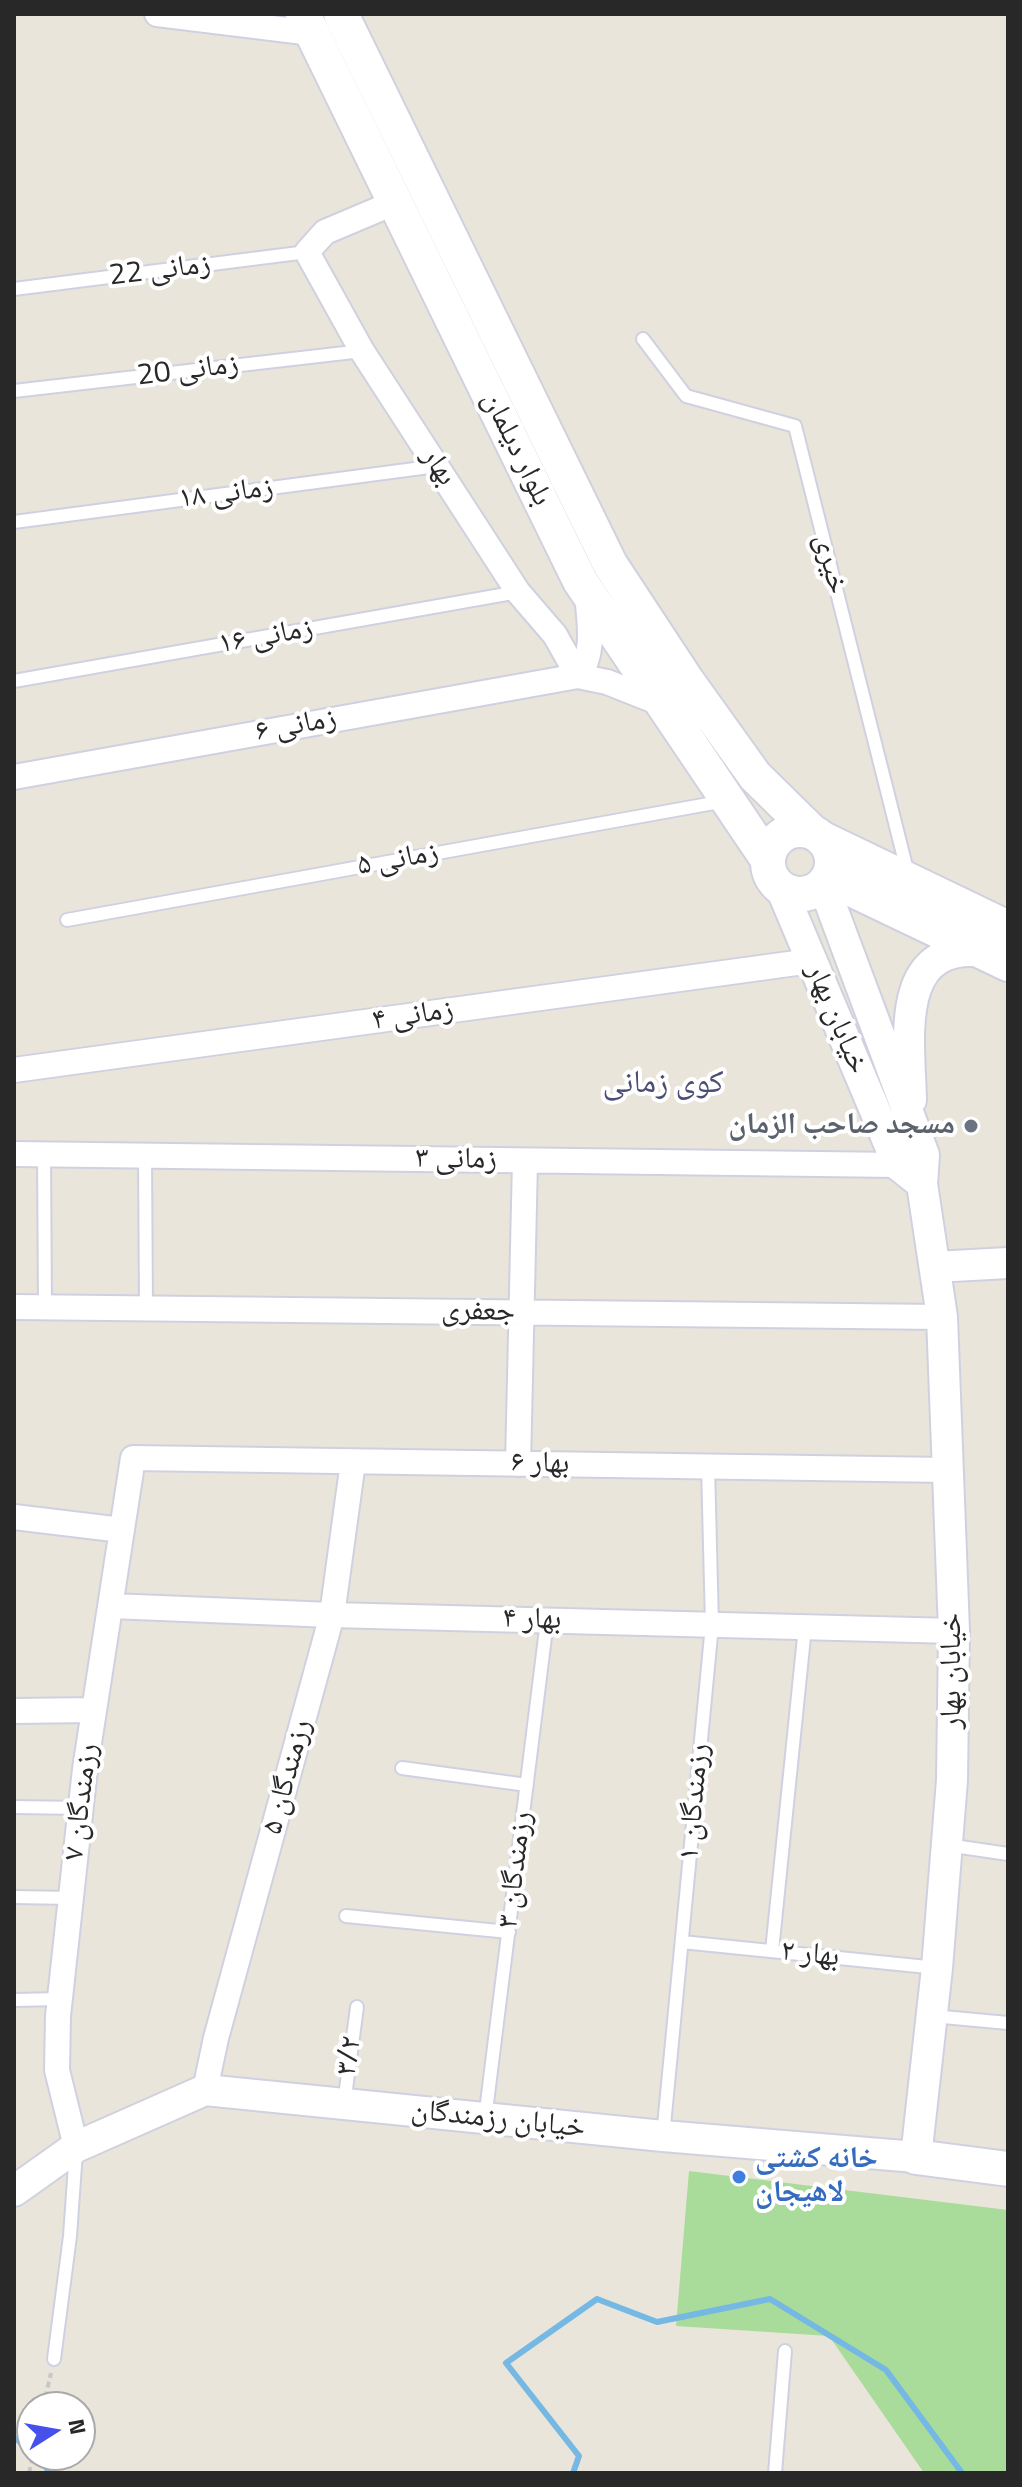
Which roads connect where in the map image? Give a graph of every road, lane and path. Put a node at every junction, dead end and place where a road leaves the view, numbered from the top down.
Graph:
1 (157, 14) edge
2 (341, 14) edge
3 (307, 24) edge
4 (389, 109) junction
5 (358, 125) junction
6 (396, 202) junction
7 (307, 252) junction
8 (14, 289) edge
9 (643, 339) dead end
10 (362, 351) junction
11 (14, 391) edge
12 (437, 466) junction
13 (14, 522) edge
14 (586, 591) junction
15 (518, 592) junction
16 (578, 676) junction
17 (14, 681) edge
18 (660, 703) junction
19 (14, 777) edge
20 (728, 800) junction
21 (816, 835) junction
22 (774, 874) junction
23 (826, 881) junction
24 (910, 881) junction
25 (67, 920) dead end
26 (1008, 928) edge
27 (996, 958) edge
28 (811, 961) junction
29 (14, 1070) edge
30 (912, 1122) junction
31 (14, 1154) edge
32 (44, 1155) junction
33 (145, 1156) junction
34 (525, 1161) junction
35 (898, 1165) junction
36 (922, 1184) junction
37 (1008, 1263) edge
38 (935, 1267) junction
39 (14, 1307) edge
40 (45, 1307) junction
41 (146, 1309) junction
42 (523, 1313) junction
43 (942, 1317) junction
44 (133, 1458) joint
45 (353, 1462) junction
46 (518, 1464) junction
47 (708, 1466) junction
48 (947, 1470) junction
49 (14, 1517) edge
50 (122, 1530) junction
51 (111, 1606) junction
52 (332, 1615) junction
53 (547, 1621) junction
54 (712, 1625) junction
55 (805, 1627) junction
56 (954, 1631) junction
57 (94, 1710) junction
58 (14, 1711) edge
59 (402, 1768) dead end
60 (527, 1785) junction
61 (14, 1807) edge
62 (81, 1808) junction
63 (947, 1845) junction
64 (1008, 1854) edge
65 (14, 1897) edge
66 (71, 1898) junction
67 (346, 1916) dead end
68 (509, 1932) junction
69 (682, 1942) junction
70 (772, 1951) junction
71 (937, 1968) junction
72 (60, 1999) junction
73 (14, 2000) edge
74 (357, 2007) dead end
75 (932, 2016) junction
76 (1008, 2023) edge
77 (205, 2090) junction
78 (344, 2104) junction
79 (485, 2119) junction
80 (663, 2136) junction
81 (76, 2147) junction
82 (916, 2157) junction
83 (1008, 2169) edge
84 (14, 2191) edge
85 (785, 2351) dead end
86 (54, 2359) joint
87 (47, 2391) edge
88 (775, 2473) edge

1 - 3 street
2 - 4 main road, بلوار دیلمان
3 - 5 main road, بلوار دیلمان
4 - 5 main road
4 - 21 main road, بلوار دیلمان
5 - 6 main road, بلوار دیلمان
6 - 7 street
6 - 14 main road, بلوار دیلمان
7 - 8 lane, زمانی 22
7 - 10 street, بهار
9 - 24 lane, خیری
10 - 11 lane, زمانی 20
10 - 12 street, بهار
12 - 13 lane, زمانی ۱۸
12 - 15 street, بهار
14 - 16 street
14 - 18 main road, بلوار دیلمان
15 - 16 street, بهار
15 - 17 lane, زمانی ۱۶
16 - 18 street
16 - 19 street, زمانی ۶
18 - 20 main road, بلوار دیلمان
20 - 22 main road, بلوار دیلمان
20 - 25 lane, زمانی ۵
21 - 22 main road
21 - 23 main road
21 - 24 main road, بلوار دیلمان
22 - 23 main road
22 - 28 street, خیابان بهار
23 - 27 main road
23 - 30 street, خیابان بهار
24 - 26 main road, بلوار دیلمان
27 - 30 street
28 - 29 street, زمانی ۴
28 - 35 street, خیابان بهار
30 - 36 street, خیابان بهار
31 - 32 street, زمانی ۳
32 - 33 street, زمانی ۳
32 - 40 lane
33 - 34 street, زمانی ۳
33 - 41 lane
34 - 35 street, زمانی ۳
34 - 42 street
35 - 36 street, خیابان بهار
36 - 38 street, خیابان بهار
37 - 38 street
38 - 43 street, خیابان بهار
39 - 40 street, جعفری
40 - 41 street, جعفری
41 - 42 street, جعفری
42 - 43 street, جعفری
42 - 46 street
43 - 48 street, خیابان بهار
44 - 45 street, بهار ۶
44 - 50 street, رزمندگان ۷
45 - 46 street, بهار ۶
45 - 52 street, رزمندگان ۵
46 - 47 street, بهار ۶
47 - 48 street, بهار ۶
47 - 54 lane, رزمندگان ۱
48 - 56 street, خیابان بهار
49 - 50 street
50 - 51 street, رزمندگان ۷
51 - 52 street, بهار ۴
51 - 57 street, رزمندگان ۷
52 - 53 street, بهار ۴
52 - 77 street, رزمندگان ۵
53 - 54 street, بهار ۴
53 - 60 lane, رزمندگان ۳
54 - 55 street, بهار ۴
54 - 69 lane, رزمندگان ۱
55 - 56 street, بهار ۴
55 - 70 lane
56 - 63 street, خیابان بهار
57 - 58 street
57 - 62 street, رزمندگان ۷
59 - 60 lane
60 - 68 lane, رزمندگان ۳
61 - 62 lane
62 - 66 street, رزمندگان ۷
63 - 64 lane
63 - 71 street, خیابان بهار
65 - 66 lane
66 - 72 street, رزمندگان ۷
67 - 68 lane
68 - 79 lane, رزمندگان ۳
69 - 70 lane, بهار ۲
69 - 80 lane, رزمندگان ۱
70 - 71 lane, بهار ۲
71 - 75 street, خیابان بهار
72 - 73 lane
72 - 81 street, رزمندگان ۷
74 - 78 lane, ۳/۲
75 - 76 lane
75 - 82 street, خیابان بهار
77 - 78 street, خیابان رزمندگان
77 - 81 street, خیابان رزمندگان
78 - 79 street, خیابان رزمندگان
79 - 80 street, خیابان رزمندگان
80 - 82 street, خیابان رزمندگان
81 - 84 street, خیابان رزمندگان
81 - 86 lane
82 - 83 main road, خیابان رزمندگان
85 - 88 lane
86 - 87 path

